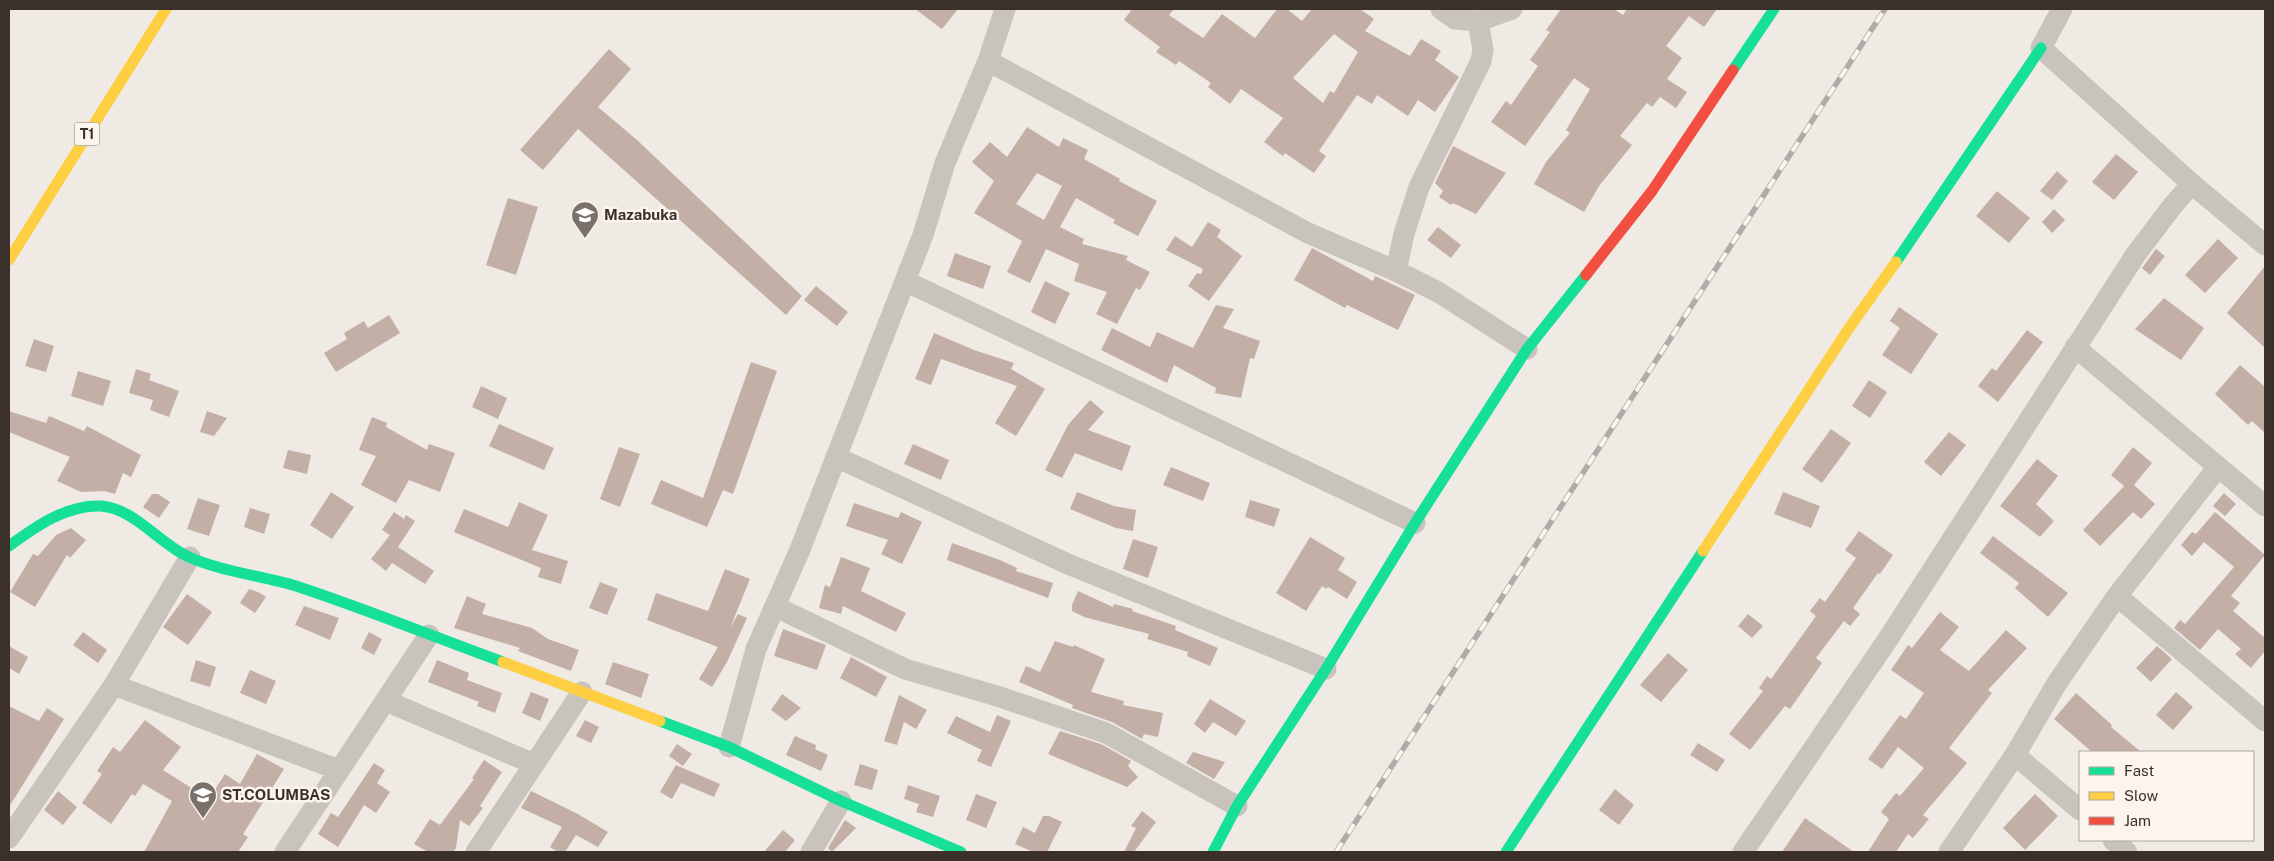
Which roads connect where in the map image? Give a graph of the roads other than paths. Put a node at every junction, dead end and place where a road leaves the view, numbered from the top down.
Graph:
1 (166, 9) edge
2 (1005, 9) edge
3 (1441, 9) edge
4 (1512, 9) edge
5 (1774, 9) edge
6 (2062, 9) edge
7 (1478, 21) junction
8 (2041, 48) junction
9 (988, 60) junction
10 (2192, 184) junction
11 (2265, 245) edge
12 (9, 260) edge
13 (1396, 271) junction
14 (905, 281) junction
15 (2075, 347) junction
16 (1527, 349) junction
17 (836, 457) junction
18 (2218, 467) junction
19 (2265, 506) edge
20 (1415, 523) junction
21 (9, 546) edge
22 (190, 557) junction
23 (2117, 596) junction
24 (776, 607) junction
25 (429, 635) junction
26 (1326, 669) junction
27 (114, 685) junction
28 (582, 692) junction
29 (386, 701) junction
30 (2265, 721) edge
31 (729, 747) junction
32 (2015, 755) junction
33 (534, 764) junction
34 (339, 770) junction
35 (841, 801) junction
36 (1237, 806) junction
37 (2079, 809) edge
38 (9, 838) edge
39 (2114, 841) edge
40 (285, 852) edge
41 (476, 852) edge
42 (812, 852) edge
43 (961, 852) edge
44 (1214, 852) edge
45 (1506, 852) edge
46 (1743, 852) edge
47 (1949, 852) edge
48 (2127, 852) edge

1 - 12 main road, T1
2 - 9 street
3 - 7 street
4 - 7 street
5 - 16 main road
6 - 8 street
7 - 13 street
8 - 10 street
8 - 45 main road
9 - 13 street
9 - 14 street
10 - 11 street
10 - 15 street
13 - 16 street
14 - 17 street
14 - 20 street
15 - 18 street
15 - 46 street
16 - 20 main road
17 - 24 street
17 - 26 street
18 - 19 street
18 - 23 street
20 - 26 main road
21 - 22 main road
22 - 25 main road
22 - 27 street
23 - 30 street
23 - 32 street
24 - 31 street
24 - 36 street
25 - 28 main road
25 - 29 street
26 - 36 main road
27 - 34 street
27 - 38 street
28 - 31 main road
28 - 33 street
29 - 33 street
29 - 34 street
31 - 35 main road
32 - 37 street
32 - 47 street
33 - 41 street
34 - 40 street
35 - 42 street
35 - 43 main road
36 - 44 main road
39 - 48 street

